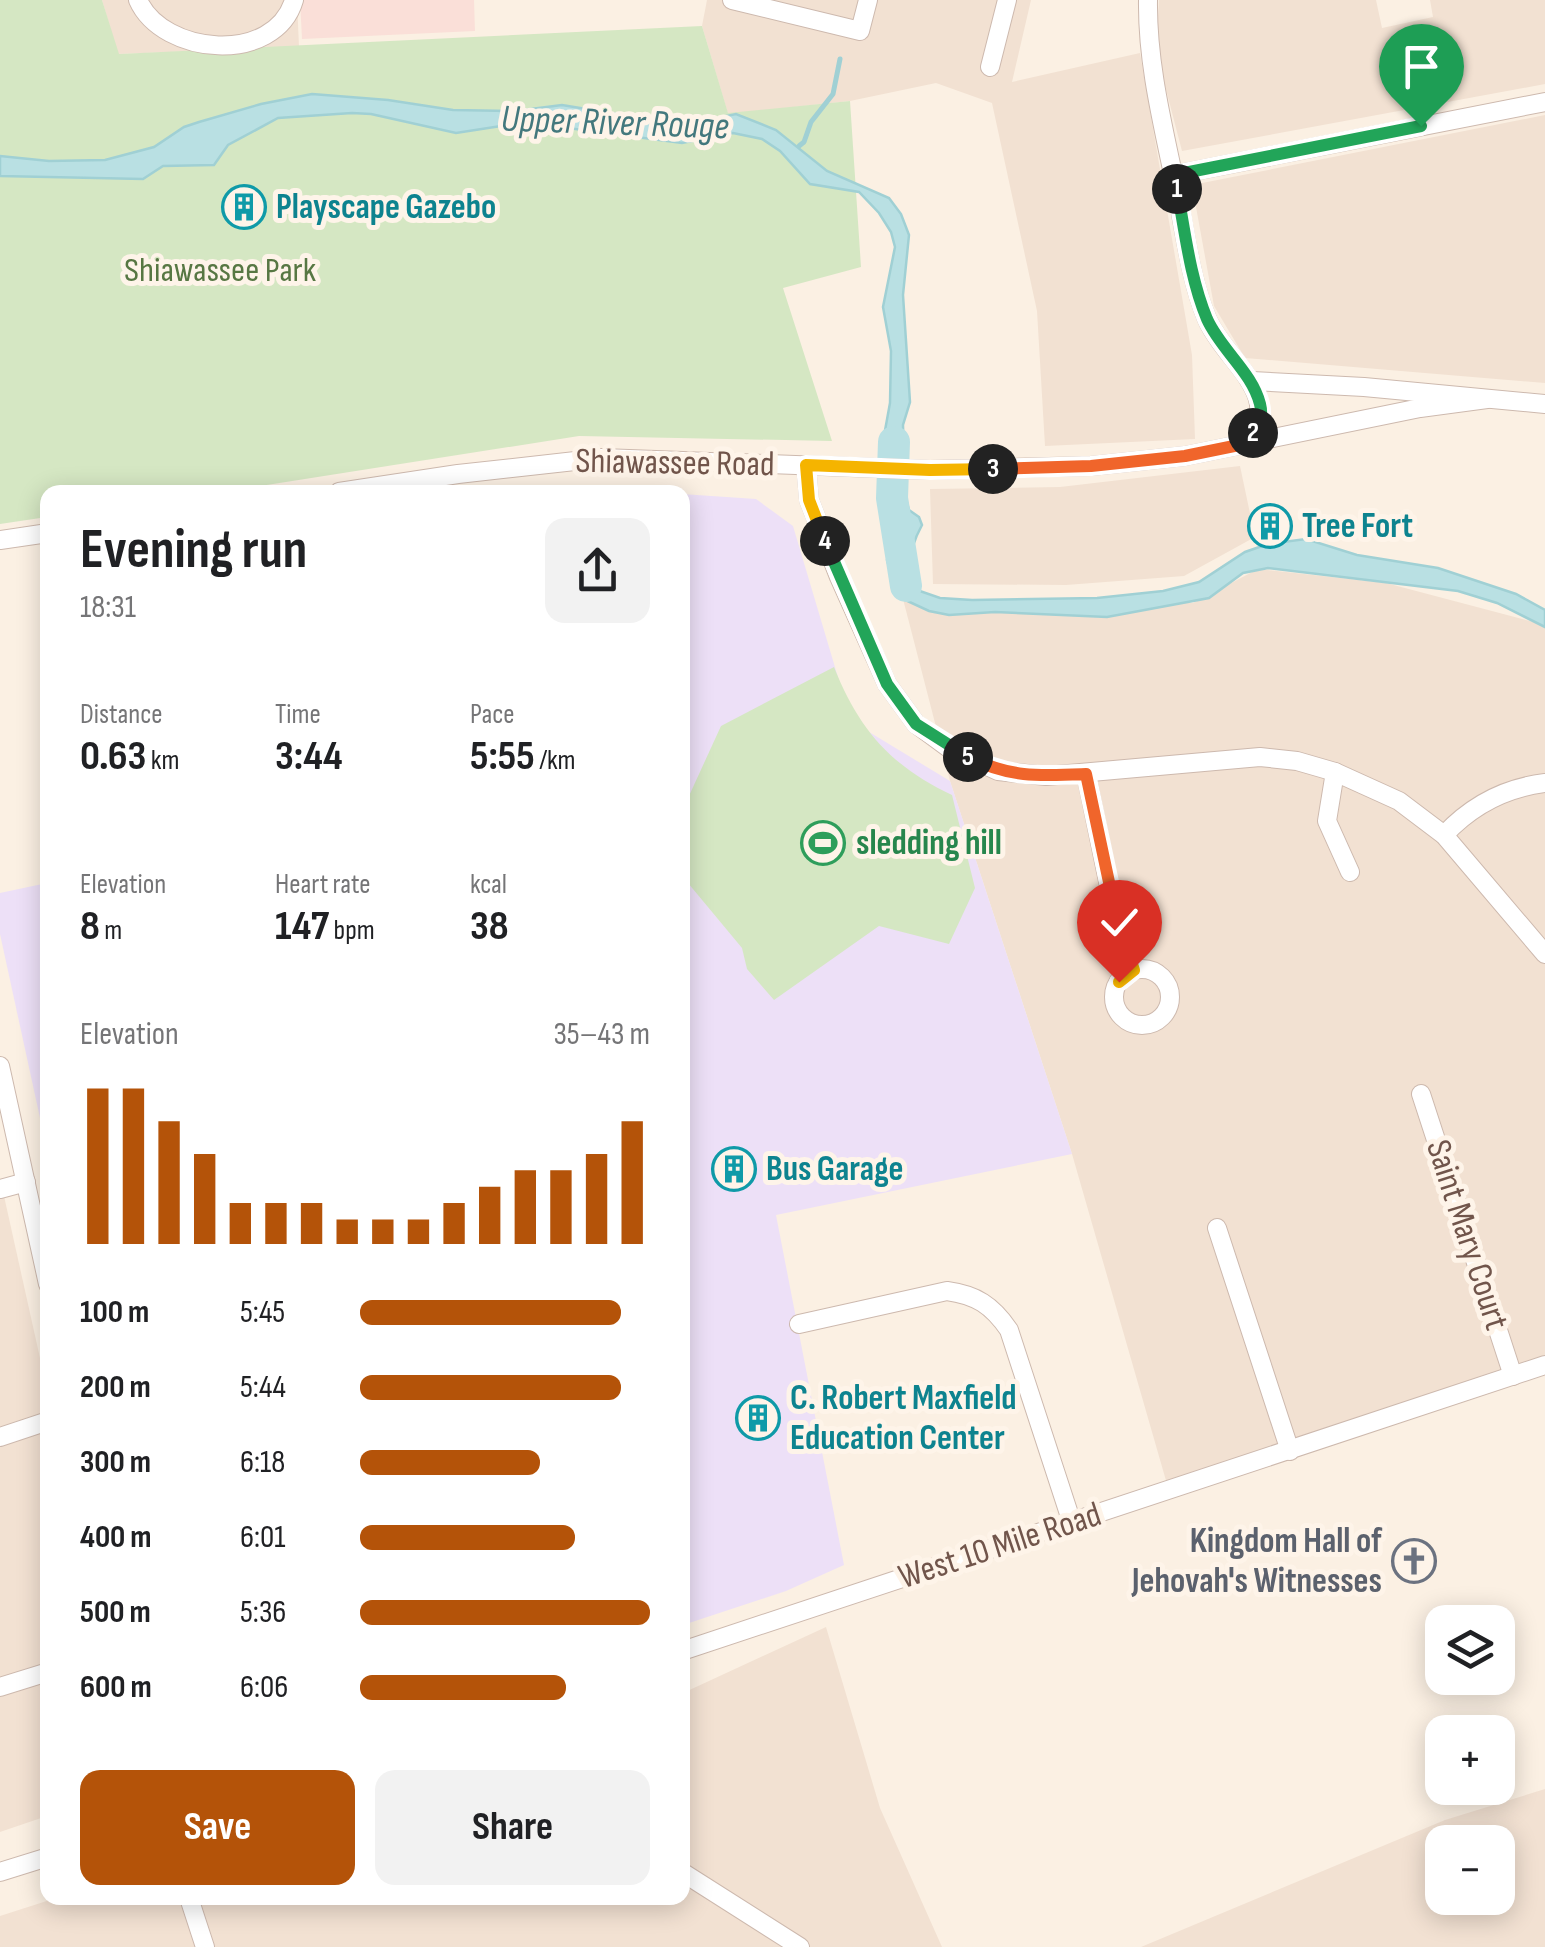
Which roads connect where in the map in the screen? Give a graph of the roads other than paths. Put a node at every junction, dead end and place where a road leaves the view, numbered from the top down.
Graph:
1 (138, 0) edge
2 (294, 0) edge
3 (732, 0) edge
4 (868, 0) edge
5 (1007, 0) edge
6 (1148, 0) edge
7 (990, 67) dead end
8 (1545, 102) edge
9 (1174, 175) junction
10 (1252, 381) junction
11 (1487, 400) junction
12 (1545, 404) edge
13 (1244, 444) junction
14 (806, 465) junction
15 (414, 485) edge
16 (40, 534) edge
17 (0, 540) edge
18 (1336, 772) junction
19 (1086, 774) junction
20 (1545, 782) edge
21 (1444, 835) junction
22 (1350, 872) dead end
23 (1545, 954) edge
24 (1134, 970) dead end
25 (0, 1066) edge
26 (1421, 1094) dead end
27 (26, 1182) junction
28 (0, 1190) edge
29 (1217, 1228) dead end
30 (40, 1247) edge
31 (799, 1324) dead end
32 (1545, 1365) edge
33 (1514, 1376) junction
34 (40, 1424) edge
35 (0, 1436) edge
36 (1290, 1450) junction
37 (1072, 1523) junction
38 (690, 1649) edge
39 (40, 1674) edge
40 (0, 1687) edge
41 (40, 1860) edge
42 (0, 1872) edge
43 (690, 1877) edge
44 (191, 1905) edge
45 (205, 1947) edge
46 (800, 1947) edge

1 - 2 street
3 - 4 street
5 - 7 street
6 - 9 street
8 - 9 street
9 - 10 street
10 - 11 street, Shiawassee Road
10 - 13 street
11 - 12 street, Shiawassee Road
11 - 13 street, Shiawassee Road
13 - 14 street, Shiawassee Road
14 - 15 street, Shiawassee Road
14 - 19 street
16 - 17 street
18 - 19 street
18 - 21 street
18 - 22 street
19 - 24 street
20 - 21 street
21 - 23 street
25 - 27 street
26 - 33 street, Saint Mary Court
27 - 28 street
27 - 30 street
29 - 36 street
31 - 37 street
32 - 33 street, West 10 Mile Road
33 - 36 street, West 10 Mile Road
34 - 35 street
36 - 37 street, West 10 Mile Road
37 - 38 street, West 10 Mile Road
39 - 40 street
41 - 42 street
43 - 46 street
44 - 45 street

